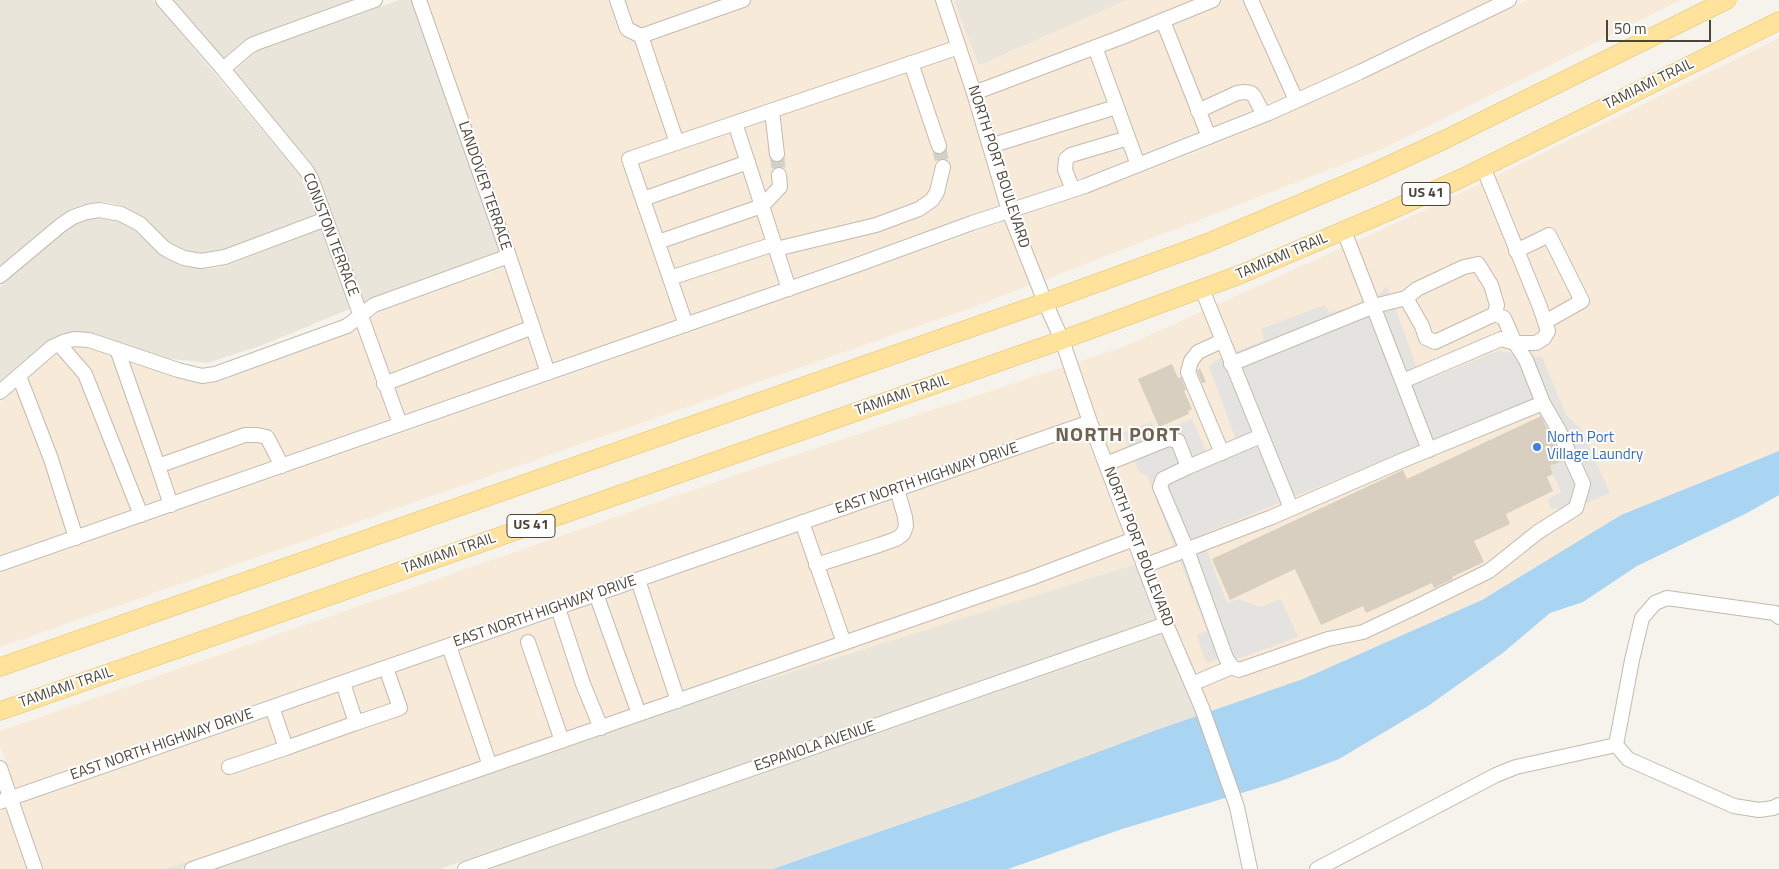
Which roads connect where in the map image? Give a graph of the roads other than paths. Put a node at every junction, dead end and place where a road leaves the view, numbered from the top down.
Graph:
1 (163, 0) edge
2 (375, 0) edge
3 (419, 0) edge
4 (617, 0) edge
5 (743, 0) edge
6 (943, 0) edge
7 (1213, 0) edge
8 (1250, 0) edge
9 (1509, 0) edge
10 (1727, 0) edge
11 (1163, 21) junction
12 (1779, 21) edge
13 (641, 36) junction
14 (959, 47) junction
15 (1095, 48) junction
16 (911, 63) junction
17 (223, 70) junction
18 (974, 92) junction
19 (1296, 100) junction
20 (1116, 106) junction
21 (772, 111) junction
22 (1198, 111) junction
23 (1264, 114) junction
24 (735, 123) junction
25 (1209, 137) junction
26 (1128, 138) junction
27 (678, 143) junction
28 (940, 146) tunnel mouth
29 (990, 146) junction
30 (777, 154) tunnel mouth
31 (748, 162) junction
32 (1138, 165) junction
33 (942, 167) tunnel mouth
34 (1483, 167) junction
35 (779, 175) tunnel mouth
36 (1073, 190) junction
37 (643, 199) junction
38 (762, 206) junction
39 (1009, 211) junction
40 (326, 219) junction
41 (1344, 230) junction
42 (658, 242) junction
43 (775, 247) junction
44 (1516, 251) junction
45 (509, 256) junction
46 (0, 276) edge
47 (670, 278) junction
48 (789, 289) junction
49 (1202, 289) junction
50 (1406, 298) junction
51 (1045, 302) junction
52 (1374, 306) junction
53 (1495, 314) junction
54 (360, 316) junction
55 (1545, 322) junction
56 (686, 325) junction
57 (533, 327) junction
58 (1062, 340) junction
59 (1222, 341) junction
60 (1515, 343) junction
61 (59, 344) junction
62 (117, 349) junction
63 (1232, 364) junction
64 (548, 373) junction
65 (19, 376) junction
66 (1402, 381) junction
67 (384, 384) junction
68 (0, 392) edge
69 (1543, 403) junction
70 (1090, 422) junction
71 (400, 424) junction
72 (1261, 436) junction
73 (1429, 450) junction
74 (1222, 453) junction
75 (1106, 464) junction
76 (158, 466) junction
77 (282, 466) junction
78 (1188, 467) junction
79 (897, 489) junction
80 (171, 505) junction
81 (1291, 508) junction
82 (141, 515) junction
83 (802, 522) junction
84 (76, 538) junction
85 (1134, 539) junction
86 (1187, 550) junction
87 (0, 564) edge
88 (816, 565) junction
89 (1144, 566) junction
90 (638, 580) junction
91 (596, 594) junction
92 (558, 608) junction
93 (1779, 617) edge
94 (1166, 624) junction
95 (528, 642) dead end
96 (844, 643) junction
97 (449, 646) junction
98 (28, 658) junction
99 (0, 667) edge
100 (1232, 667) junction
101 (386, 668) junction
102 (0, 680) edge
103 (343, 682) junction
104 (1192, 684) junction
105 (678, 701) junction
106 (272, 707) junction
107 (0, 711) edge
108 (639, 714) junction
109 (356, 723) junction
110 (600, 728) junction
111 (562, 741) junction
112 (1616, 745) junction
113 (286, 748) junction
114 (490, 766) junction
115 (229, 767) dead end
116 (0, 768) edge
117 (5, 800) edge
118 (1779, 805) edge
119 (35, 869) edge
120 (192, 869) edge
121 (464, 869) edge
122 (1250, 869) edge
123 (1316, 869) edge

1 - 17 street, CONISTON TERRACE
2 - 17 street
3 - 45 street, LANDOVER TERRACE
4 - 13 street
5 - 13 street
6 - 14 street, NORTH PORT BOULEVARD
7 - 11 street
8 - 19 street
9 - 19 street
10 - 51 main road, US 41
11 - 15 street
11 - 22 street
12 - 34 main road, TAMIAMI TRAIL / US 41
13 - 27 street
14 - 16 street
14 - 18 street, NORTH PORT BOULEVARD
15 - 18 street
15 - 20 street
16 - 21 street
16 - 28 street
17 - 40 street, CONISTON TERRACE
18 - 29 street, NORTH PORT BOULEVARD
19 - 23 street
20 - 26 street
20 - 29 street
21 - 24 street
21 - 30 street
22 - 23 street
22 - 25 street
23 - 25 street
24 - 27 street
24 - 31 street
25 - 32 street
26 - 32 street
26 - 36 street
27 - 37 street
29 - 39 street, NORTH PORT BOULEVARD
31 - 37 street
31 - 38 street
32 - 36 street
33 - 43 street
34 - 41 main road, TAMIAMI TRAIL / US 41
34 - 44 street
35 - 38 street
36 - 39 street
37 - 42 street
38 - 42 street
38 - 43 street
39 - 48 street
39 - 51 street, NORTH PORT BOULEVARD
40 - 46 street
40 - 54 street, CONISTON TERRACE
41 - 49 main road, TAMIAMI TRAIL / US 41
41 - 52 street
42 - 47 street
43 - 47 street
43 - 48 street
44 - 55 street
44 - 55 street
45 - 54 street
45 - 57 street, LANDOVER TERRACE
47 - 56 street
48 - 56 street
49 - 58 main road, TAMIAMI TRAIL / US 41
49 - 59 street
50 - 52 street
50 - 53 street
50 - 53 street
51 - 58 street, NORTH PORT BOULEVARD
51 - 98 main road, US 41
52 - 63 street
52 - 66 street
53 - 60 street
54 - 62 street
54 - 67 street, CONISTON TERRACE
55 - 60 street
56 - 64 street
57 - 64 street, LANDOVER TERRACE
57 - 67 street
58 - 70 street, NORTH PORT BOULEVARD
58 - 107 main road, TAMIAMI TRAIL / US 41
59 - 63 street
59 - 74 street
60 - 66 street
60 - 69 street
61 - 62 street
61 - 65 street
61 - 82 street
62 - 76 street
63 - 72 street
64 - 71 street
65 - 68 street
65 - 84 street
66 - 73 street
67 - 71 street, CONISTON TERRACE
69 - 73 street
69 - 100 street
70 - 75 street, NORTH PORT BOULEVARD
70 - 79 street, EAST NORTH HIGHWAY DRIVE
71 - 77 street
72 - 74 street
72 - 81 street
73 - 81 street
74 - 78 street
75 - 78 street
75 - 85 street, NORTH PORT BOULEVARD
76 - 77 street
76 - 80 street
77 - 80 street
78 - 86 street
79 - 83 street, EAST NORTH HIGHWAY DRIVE
79 - 88 street
80 - 82 street
81 - 86 street
82 - 84 street
83 - 88 street
83 - 90 street, EAST NORTH HIGHWAY DRIVE
84 - 87 street
85 - 89 street, NORTH PORT BOULEVARD
85 - 96 street
86 - 89 street
86 - 100 street
88 - 96 street
89 - 94 street, NORTH PORT BOULEVARD
90 - 91 street, EAST NORTH HIGHWAY DRIVE
90 - 105 street
91 - 92 street, EAST NORTH HIGHWAY DRIVE
91 - 108 street
92 - 97 street, EAST NORTH HIGHWAY DRIVE
92 - 110 street
93 - 112 street
94 - 104 street, NORTH PORT BOULEVARD
94 - 121 street, ESPANOLA AVENUE
95 - 111 street
96 - 105 street
97 - 101 street, EAST NORTH HIGHWAY DRIVE
97 - 114 street
98 - 99 main road, US 41
98 - 102 main road
100 - 104 street
101 - 103 street, EAST NORTH HIGHWAY DRIVE
101 - 109 street
103 - 106 street, EAST NORTH HIGHWAY DRIVE
103 - 109 street
104 - 122 street, NORTH PORT BOULEVARD
105 - 108 street
106 - 113 street
106 - 117 street, EAST NORTH HIGHWAY DRIVE
108 - 110 street
109 - 113 street
110 - 111 street
111 - 114 street
112 - 118 street
112 - 123 street
113 - 115 street
114 - 120 street
116 - 117 street
117 - 119 street

